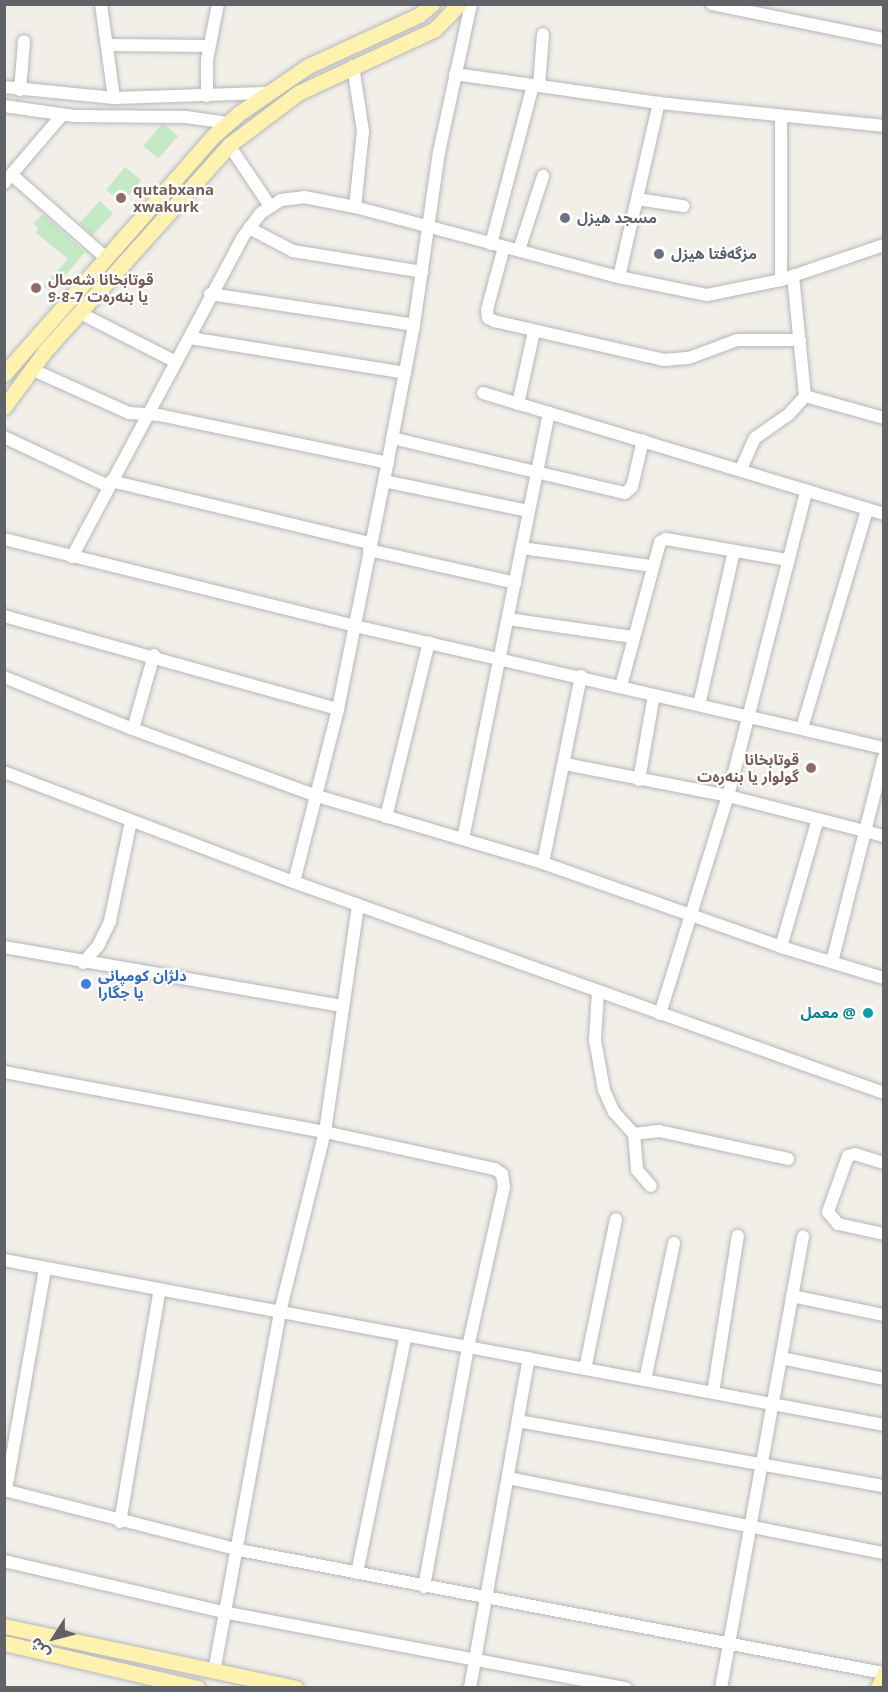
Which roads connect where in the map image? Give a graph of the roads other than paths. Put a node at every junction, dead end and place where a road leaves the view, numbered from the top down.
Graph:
1 (101, 4) edge
2 (218, 4) edge
3 (432, 4) edge
4 (459, 4) edge
5 (471, 4) edge
6 (712, 4) edge
7 (543, 34) dead end
8 (884, 39) edge
9 (24, 41) dead end
10 (109, 45) junction
11 (210, 45) junction
12 (353, 66) junction
13 (455, 74) junction
14 (536, 86) junction
15 (4, 87) edge
16 (20, 90) junction
17 (264, 93) junction
18 (207, 96) junction
19 (114, 98) junction
20 (659, 103) junction
21 (4, 106) edge
22 (62, 115) junction
23 (782, 118) junction
24 (228, 123) junction
25 (884, 126) edge
26 (230, 146) junction
27 (543, 176) dead end
28 (8, 179) edge
29 (637, 199) junction
30 (270, 206) junction
31 (683, 206) dead end
32 (355, 207) junction
33 (428, 226) junction
34 (249, 228) junction
35 (498, 245) junction
36 (884, 245) edge
37 (519, 250) junction
38 (106, 258) junction
39 (422, 272) junction
40 (619, 277) junction
41 (787, 278) junction
42 (210, 294) junction
43 (80, 314) junction
44 (414, 325) junction
45 (534, 331) junction
46 (190, 338) junction
47 (800, 340) junction
48 (176, 362) junction
49 (31, 369) junction
50 (405, 373) junction
51 (4, 374) edge
52 (483, 393) dead end
53 (805, 396) junction
54 (518, 404) junction
55 (4, 407) edge
56 (549, 413) junction
57 (147, 414) junction
58 (884, 418) edge
59 (4, 437) edge
60 (392, 438) junction
61 (643, 440) junction
62 (388, 463) junction
63 (741, 469) junction
64 (536, 470) junction
65 (384, 481) junction
66 (110, 483) junction
67 (806, 492) junction
68 (867, 510) junction
69 (529, 511) junction
70 (884, 514) edge
71 (4, 539) edge
72 (370, 547) junction
73 (522, 548) junction
74 (734, 551) junction
75 (72, 557) junction
76 (788, 560) junction
77 (651, 566) junction
78 (515, 583) junction
79 (4, 616) edge
80 (508, 619) junction
81 (355, 626) junction
82 (633, 638) junction
83 (429, 642) junction
84 (154, 655) junction
85 (501, 659) junction
86 (581, 676) junction
87 (4, 677) edge
88 (621, 686) junction
89 (654, 695) junction
90 (699, 705) junction
91 (338, 709) junction
92 (748, 715) junction
93 (802, 728) junction
94 (133, 729) junction
95 (884, 748) edge
96 (884, 757) edge
97 (565, 764) junction
98 (4, 772) edge
99 (639, 780) junction
100 (317, 796) junction
101 (728, 796) junction
102 (386, 816) junction
103 (818, 819) junction
104 (131, 821) junction
105 (864, 831) junction
106 (884, 836) edge
107 (463, 839) junction
108 (543, 863) junction
109 (294, 882) junction
110 (358, 905) junction
111 (693, 916) junction
112 (4, 947) edge
113 (781, 947) junction
114 (832, 962) junction
115 (83, 963) junction
116 (884, 978) edge
117 (598, 991) junction
118 (342, 1006) junction
119 (660, 1014) junction
120 (4, 1072) edge
121 (884, 1093) edge
122 (325, 1132) junction
123 (634, 1134) junction
124 (788, 1159) dead end
125 (884, 1163) edge
126 (651, 1186) dead end
127 (616, 1219) dead end
128 (884, 1234) edge
129 (738, 1236) dead end
130 (802, 1236) dead end
131 (674, 1244) dead end
132 (4, 1260) edge
133 (45, 1268) junction
134 (160, 1289) junction
135 (792, 1296) junction
136 (280, 1312) junction
137 (884, 1315) edge
138 (406, 1335) junction
139 (468, 1347) junction
140 (529, 1358) junction
141 (781, 1358) junction
142 (585, 1369) junction
143 (884, 1378) edge
144 (645, 1380) junction
145 (713, 1393) junction
146 (773, 1404) junction
147 (518, 1421) junction
148 (884, 1425) edge
149 (762, 1465) junction
150 (508, 1478) junction
151 (884, 1486) edge
152 (5, 1490) edge
153 (120, 1522) junction
154 (751, 1528) junction
155 (239, 1550) junction
156 (884, 1553) edge
157 (4, 1561) edge
158 (357, 1573) junction
159 (424, 1587) junction
160 (487, 1598) junction
161 (228, 1613) junction
162 (4, 1626) edge
163 (4, 1643) edge
164 (730, 1643) junction
165 (475, 1660) junction
166 (214, 1672) junction
167 (883, 1673) edge
168 (198, 1688) edge
169 (295, 1688) edge
170 (470, 1688) edge
171 (626, 1688) edge
172 (721, 1688) edge
173 (878, 1688) edge

1 - 10 street
2 - 11 street
3 - 17 main road
4 - 12 main road
5 - 13 street
6 - 8 street
7 - 14 street
9 - 16 street
10 - 11 street
10 - 19 street
11 - 18 street
12 - 26 main road
12 - 32 street
13 - 14 street
13 - 33 street
14 - 20 street
14 - 35 street
15 - 16 street
16 - 19 street
17 - 18 street
17 - 24 main road
18 - 19 street
20 - 23 street
20 - 29 street
21 - 22 street
22 - 24 street
22 - 28 street
23 - 25 street
23 - 41 street
24 - 38 main road
26 - 30 street
26 - 43 main road
27 - 37 street
28 - 38 street
29 - 31 street
29 - 40 street
30 - 32 street
30 - 34 street
32 - 33 street
33 - 35 street
33 - 39 street
34 - 39 street
34 - 42 street
35 - 37 street
35 - 45 street
36 - 41 street
37 - 40 street
38 - 51 main road
39 - 44 street
40 - 41 street
41 - 47 street
42 - 44 street
42 - 46 street
43 - 48 street
43 - 49 main road
44 - 50 street
45 - 47 street
45 - 54 street
46 - 48 street
46 - 50 street
47 - 53 street
48 - 57 street
49 - 55 main road
49 - 57 street
50 - 60 street
52 - 54 street
53 - 58 street
53 - 63 street
54 - 56 street
56 - 61 street
56 - 64 street
57 - 62 street
57 - 66 street
59 - 66 street
60 - 62 street
60 - 64 street
61 - 63 street
61 - 64 street
62 - 65 street
63 - 67 street
64 - 69 street
65 - 69 street
65 - 72 street
66 - 72 street
66 - 75 street
67 - 68 street
67 - 76 street
68 - 70 street
68 - 93 street
69 - 73 street
71 - 75 street
72 - 78 street
72 - 81 street
73 - 77 street
73 - 78 street
74 - 76 street
74 - 77 street
74 - 90 street
75 - 81 street
76 - 92 street
77 - 82 street
78 - 80 street
79 - 84 street
80 - 82 street
80 - 85 street
81 - 83 street
81 - 91 street
82 - 88 street
83 - 85 street
83 - 102 street
84 - 91 street
84 - 94 street
85 - 86 street
85 - 107 street
86 - 88 street
86 - 97 street
87 - 94 street
88 - 89 street
89 - 90 street
89 - 99 street
90 - 92 street
91 - 100 street
92 - 93 street
92 - 101 street
93 - 95 street
94 - 100 street
96 - 105 street
97 - 99 street
97 - 108 street
98 - 104 street
99 - 101 street
100 - 102 street
100 - 109 street
101 - 103 street
101 - 111 street
102 - 107 street
103 - 105 street
103 - 113 street
104 - 109 street
104 - 115 street
105 - 106 street
105 - 114 street
107 - 108 street
108 - 111 street
109 - 110 street
110 - 117 street
110 - 118 street
111 - 113 street
111 - 119 street
112 - 115 street
113 - 114 street
114 - 116 street
115 - 118 street
117 - 119 street
117 - 123 street
118 - 122 street
119 - 121 street
120 - 122 street
122 - 136 street
122 - 139 street
123 - 124 street
123 - 126 street
125 - 128 street
127 - 142 street
129 - 145 street
130 - 135 street
131 - 144 street
132 - 133 street
133 - 134 street
133 - 152 street
134 - 136 street
134 - 153 street
135 - 137 street
135 - 141 street
136 - 138 street
136 - 155 street
138 - 139 street
138 - 158 street
139 - 140 street
139 - 159 street
140 - 142 street
140 - 147 street
141 - 143 street
141 - 146 street
142 - 144 street
144 - 145 street
145 - 146 street
146 - 148 street
146 - 149 street
147 - 149 street
147 - 150 street
149 - 151 street
149 - 154 street
150 - 154 street
150 - 160 street
152 - 153 street
153 - 155 street
154 - 156 street
154 - 164 street
155 - 158 street
155 - 161 street
157 - 161 street
158 - 159 street
159 - 160 street
160 - 164 street
160 - 165 street
161 - 165 street
161 - 166 street
162 - 166 main road
163 - 168 main road
164 - 167 street
164 - 172 street
165 - 170 street
165 - 171 street
166 - 169 main road
167 - 173 main road

